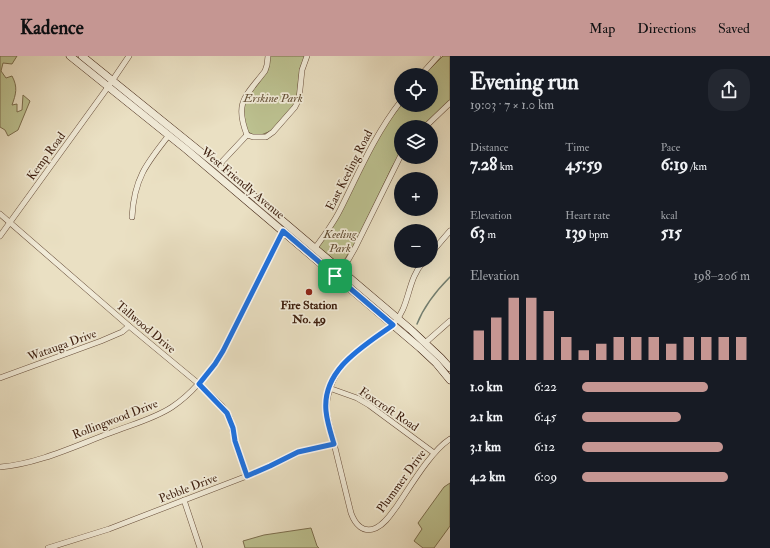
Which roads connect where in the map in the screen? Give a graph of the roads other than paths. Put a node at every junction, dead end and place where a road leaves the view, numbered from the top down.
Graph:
1 (70, 56) edge
2 (82, 56) edge
3 (129, 56) edge
4 (268, 56) edge
5 (307, 56) edge
6 (438, 56) edge
7 (427, 68) edge
8 (110, 84) junction
9 (450, 103) edge
10 (394, 110) edge
11 (432, 120) edge
12 (169, 135) junction
13 (247, 135) junction
14 (397, 164) edge
15 (218, 166) junction
16 (0, 214) edge
17 (132, 217) dead end
18 (9, 223) junction
19 (283, 231) junction
20 (450, 231) edge
21 (0, 236) edge
22 (438, 245) edge
23 (315, 248) junction
24 (419, 268) edge
25 (337, 273) junction
26 (398, 319) junction
27 (450, 321) edge
28 (393, 325) junction
29 (129, 326) junction
30 (425, 343) junction
31 (450, 368) edge
32 (0, 378) edge
33 (450, 380) edge
34 (199, 384) junction
35 (329, 388) junction
36 (450, 439) edge
37 (334, 444) junction
38 (434, 453) junction
39 (0, 467) edge
40 (247, 476) junction
41 (184, 500) junction
42 (48, 548) edge
43 (200, 548) edge

1 - 8 main road, West Friendly Avenue
2 - 8 main road, West Friendly Avenue
3 - 8 street, Kemp Road
4 - 13 street
5 - 13 street
6 - 7 street
8 - 12 main road, West Friendly Avenue
8 - 15 main road, West Friendly Avenue
8 - 18 street, Kemp Road
9 - 11 street
10 - 23 street, East Keeling Road
12 - 17 street
12 - 19 main road, West Friendly Avenue
13 - 15 street
14 - 25 street
15 - 23 main road, West Friendly Avenue
16 - 18 street, Tallwood Drive
18 - 21 street, Kemp Road
18 - 29 street, Tallwood Drive
19 - 25 main road, West Friendly Avenue
19 - 34 street, Rollingwood Drive
20 - 22 street
23 - 25 main road, West Friendly Avenue
24 - 26 street
25 - 26 main road, West Friendly Avenue
25 - 28 main road, West Friendly Avenue
26 - 28 street
26 - 30 main road, West Friendly Avenue
27 - 30 street
28 - 33 main road, West Friendly Avenue
28 - 35 street
29 - 32 street, Watauga Drive
29 - 34 street, Tallwood Drive
30 - 31 main road, West Friendly Avenue
34 - 39 street, Rollingwood Drive
34 - 40 street, Tallwood Drive
35 - 37 street
35 - 38 street, Foxcroft Road
36 - 38 street, Plummer Drive
37 - 38 street, Plummer Drive
37 - 40 street, Pebble Drive
40 - 41 street, Pebble Drive
41 - 42 street, Pebble Drive
41 - 43 street

